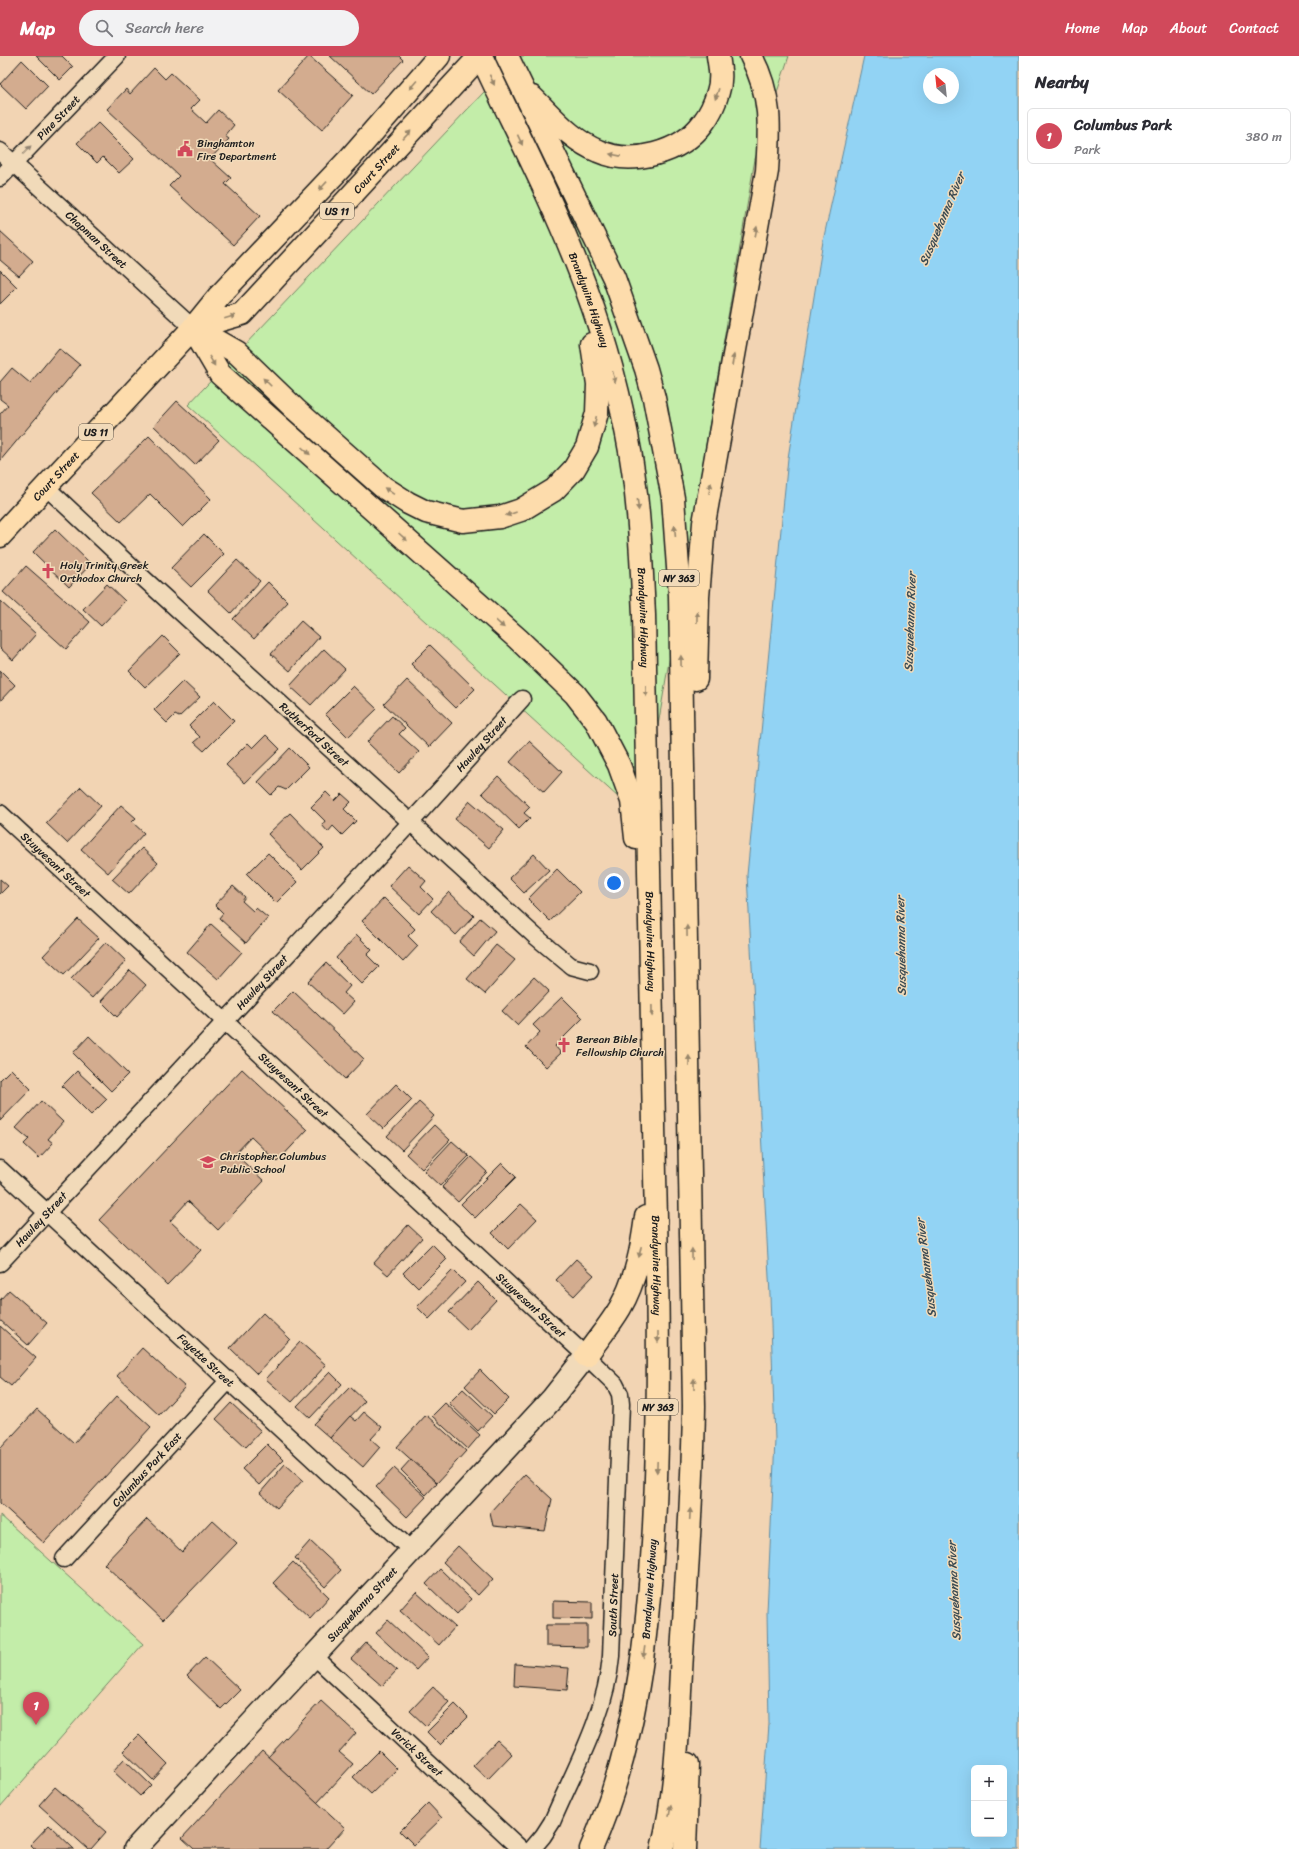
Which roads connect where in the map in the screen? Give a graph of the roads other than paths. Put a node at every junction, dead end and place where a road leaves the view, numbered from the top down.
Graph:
1 (117, 56) edge
2 (439, 56) edge
3 (480, 56) edge
4 (507, 56) edge
5 (718, 56) edge
6 (751, 56) edge
7 (521, 86) junction
8 (0, 151) edge
9 (14, 163) junction
10 (0, 178) edge
11 (552, 208) junction
12 (193, 328) junction
13 (46, 487) junction
14 (0, 536) edge
15 (522, 699) dead end
16 (684, 795) junction
17 (0, 813) edge
18 (411, 822) junction
19 (651, 958) junction
20 (590, 971) dead end
21 (224, 1022) junction
22 (654, 1130) junction
23 (0, 1169) edge
24 (46, 1212) junction
25 (0, 1263) edge
26 (586, 1356) junction
27 (229, 1380) junction
28 (689, 1537) junction
29 (412, 1551) junction
30 (64, 1559) dead end
31 (314, 1656) junction
32 (135, 1849) edge
33 (521, 1849) edge
34 (532, 1849) edge
35 (591, 1849) edge
36 (662, 1849) edge
37 (685, 1849) edge

9 -> 1 street, Pine Street
2 -> 12 main road, Court Street / US 11
3 -> 11 main road, Brandywine Highway / NY 363
12 -> 3 main road, Court Street / US 11
4 - 7 main road, NY 363
5 -> 7 main road
16 -> 6 main road
16 -> 7 main road, NY 363
8 - 9 street, Chapman Street
9 - 10 street, Pine Street
9 - 12 street, Chapman Street
11 -> 12 main road
11 -> 19 main road, Brandywine Highway / NY 363
12 - 13 main road, Court Street / US 11
12 -> 19 main road
13 - 14 main road, Court Street / US 11
13 - 18 street, Rutherford Street
15 - 18 street, Hawley Street
28 -> 16 main road, NY 363
17 - 21 street, Stuyvesant Street
18 - 20 street, Rutherford Street
18 - 21 street, Hawley Street
19 -> 22 main road, Brandywine Highway / NY 363
21 - 24 street, Hawley Street
21 - 26 street, Stuyvesant Street
22 -> 26 main road
22 -> 35 main road, Brandywine Highway / NY 363
23 - 24 street, Fayette Street
24 - 25 street, Hawley Street
24 - 27 street, Fayette Street
26 - 29 street, Susquehanna Street
26 - 34 street, South Street
27 - 29 street, Fayette Street
27 - 30 street, Columbus Park East
36 -> 28 main road, NY 363
28 - 37 main road
29 - 31 street, Susquehanna Street
31 - 32 street, Susquehanna Street
31 - 33 street, Varick Street

